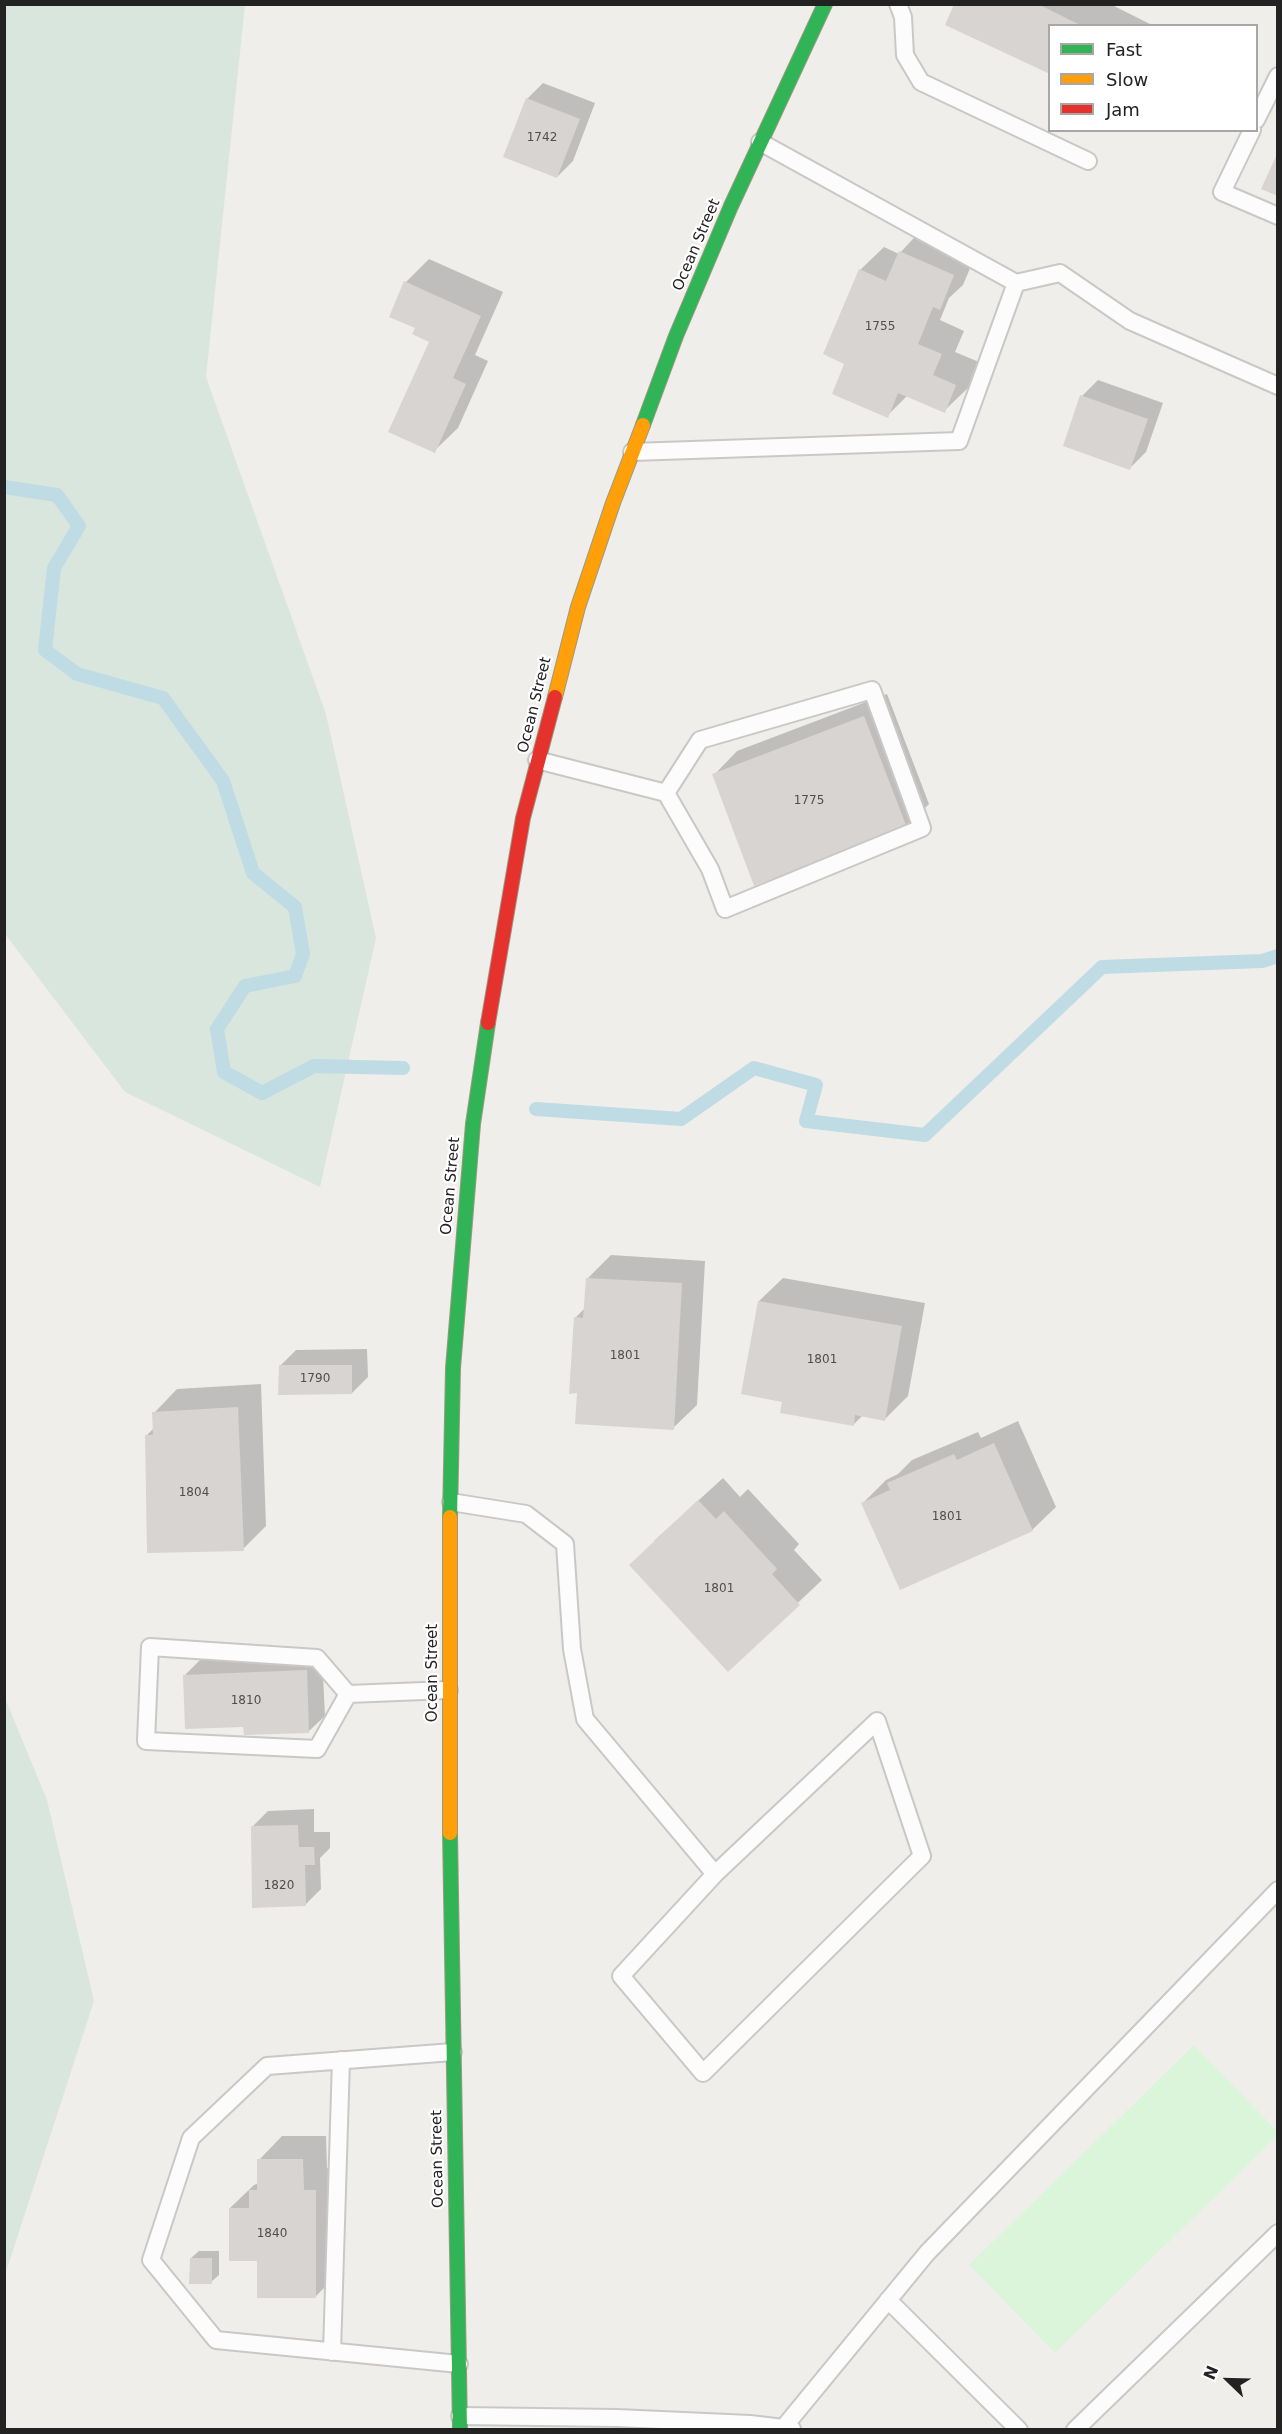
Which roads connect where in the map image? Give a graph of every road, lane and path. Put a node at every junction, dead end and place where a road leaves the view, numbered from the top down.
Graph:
1 (825, 4) edge
2 (898, 4) edge
3 (1278, 76) edge
4 (1258, 118) edge
5 (1251, 132) edge
6 (760, 142) junction
7 (1088, 161) dead end
8 (1278, 216) edge
9 (1016, 283) junction
10 (1278, 386) edge
11 (632, 452) junction
12 (537, 760) junction
13 (666, 793) junction
14 (451, 1502) junction
15 (449, 1690) junction
16 (348, 1694) junction
17 (715, 1874) junction
18 (1278, 1890) edge
19 (453, 2052) junction
20 (341, 2060) junction
21 (1278, 2233) edge
22 (888, 2300) junction
23 (332, 2352) junction
24 (459, 2364) junction
25 (460, 2423) edge
26 (788, 2428) edge
27 (1019, 2430) edge
28 (1075, 2430) edge

1 - 6 main road, Ocean Street
2 - 7 lane
3 - 4 lane
5 - 8 lane
6 - 9 lane
6 - 11 main road, Ocean Street
9 - 10 lane
9 - 11 lane
11 - 12 main road, Ocean Street
12 - 13 lane
12 - 14 main road, Ocean Street
13 - 13 lane
14 - 15 main road, Ocean Street
14 - 17 lane
15 - 16 lane
15 - 19 main road, Ocean Street
16 - 16 lane
17 - 17 lane
18 - 22 lane
19 - 20 lane
19 - 24 main road, Ocean Street
20 - 23 lane
20 - 23 lane
21 - 28 lane
22 - 26 lane
22 - 27 lane
23 - 24 lane
24 - 25 main road, Ocean Street
25 - 26 lane

